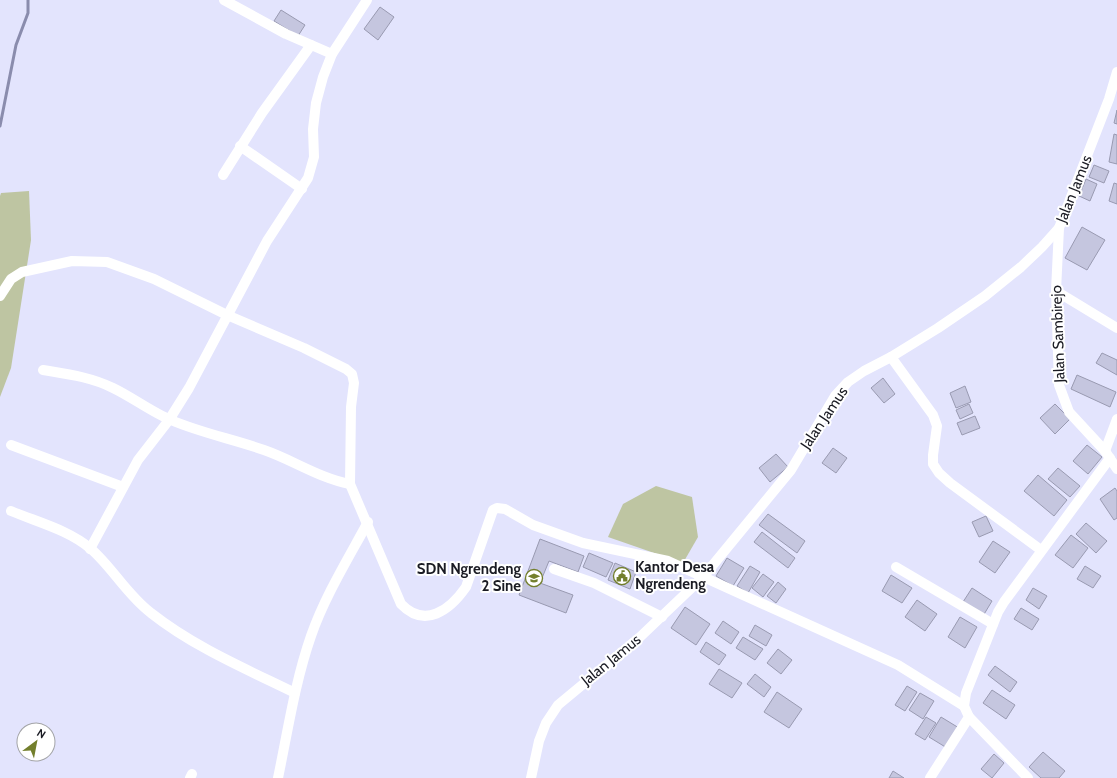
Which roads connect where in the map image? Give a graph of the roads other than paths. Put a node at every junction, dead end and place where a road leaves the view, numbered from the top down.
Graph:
1 (224, 0) edge
2 (367, 0) edge
3 (311, 45) junction
4 (332, 54) junction
5 (1117, 72) edge
6 (240, 146) junction
7 (223, 175) dead end
8 (302, 189) junction
9 (1059, 228) junction
10 (1056, 291) junction
11 (0, 296) edge
12 (227, 315) junction
13 (1117, 328) edge
14 (891, 357) junction
15 (43, 370) dead end
16 (1117, 419) edge
17 (169, 420) junction
18 (11, 445) dead end
19 (1107, 455) junction
20 (1117, 469) edge
21 (350, 484) junction
22 (122, 487) junction
23 (11, 511) dead end
24 (368, 522) junction
25 (90, 549) junction
26 (1041, 550) junction
27 (896, 567) dead end
28 (554, 568) dead end
29 (703, 577) junction
30 (662, 617) junction
31 (993, 624) junction
32 (295, 692) junction
33 (964, 706) junction
34 (969, 717) junction
35 (278, 778) edge
36 (531, 778) edge
37 (930, 778) edge
38 (1028, 778) edge

1 - 3 street
2 - 4 street
3 - 4 street
3 - 6 street
4 - 8 street
5 - 9 street, Jalan Jamus
6 - 7 street
6 - 8 street
8 - 12 street
9 - 10 street, Jalan Sambirejo
9 - 14 street, Jalan Jamus
10 - 13 street
10 - 19 street, Jalan Sambirejo
11 - 12 street
12 - 17 street
12 - 21 street
14 - 26 street
14 - 29 street, Jalan Jamus
15 - 17 street
16 - 19 street
17 - 21 street
17 - 22 street
18 - 22 street
19 - 20 street, Jalan Sambirejo
19 - 26 street
21 - 24 street
22 - 25 street
23 - 25 street
24 - 29 street
24 - 32 street
25 - 32 street
26 - 31 street
27 - 31 street
28 - 30 street
29 - 30 street, Jalan Jamus
29 - 33 street
30 - 36 street, Jalan Jamus
31 - 33 street
32 - 35 street
33 - 34 street
34 - 37 street
34 - 38 street

